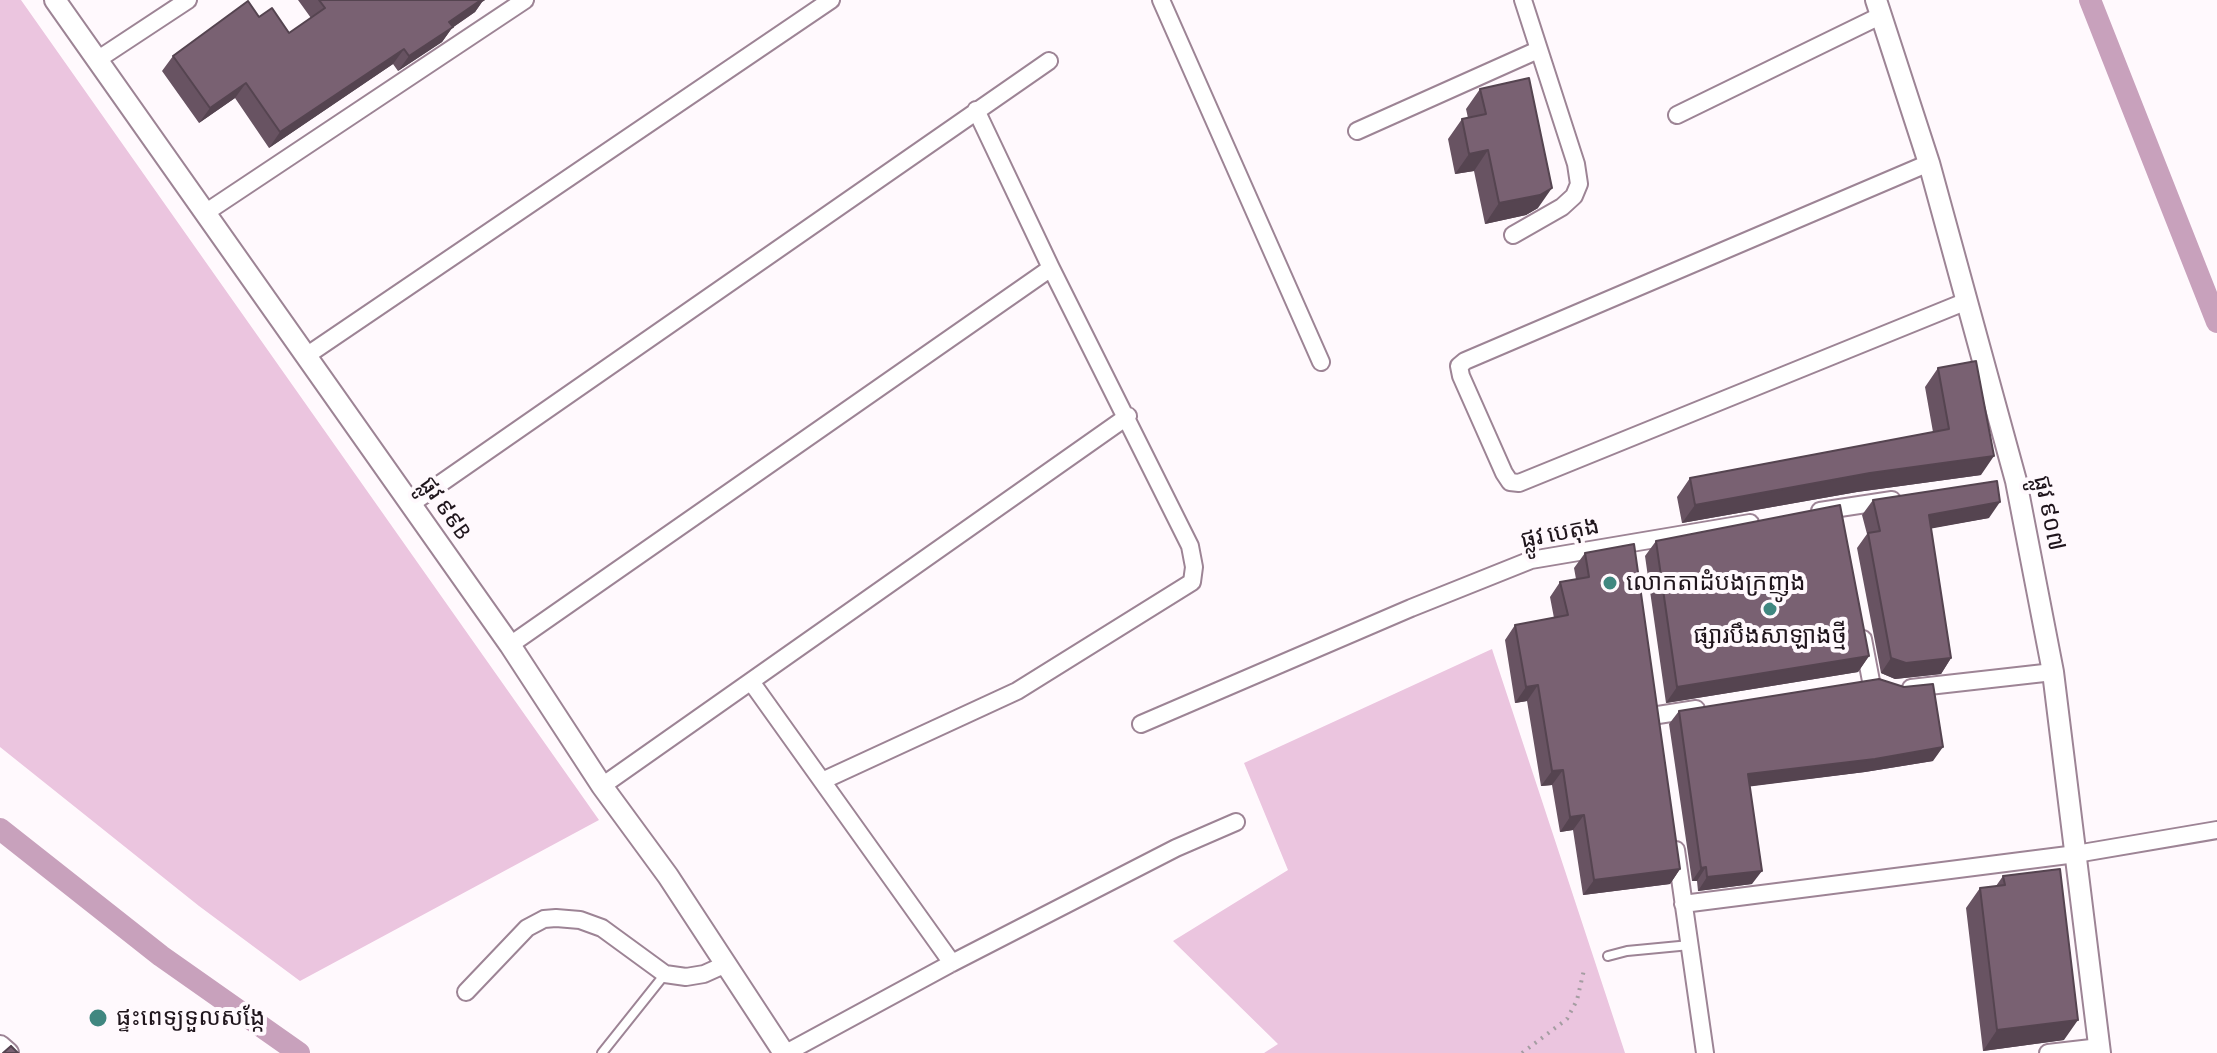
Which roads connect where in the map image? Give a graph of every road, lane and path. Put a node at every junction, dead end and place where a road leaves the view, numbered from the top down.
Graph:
1 (55, 0) edge
2 (188, 0) edge
3 (525, 0) edge
4 (831, 0) edge
5 (1161, 0) edge
6 (1523, 0) edge
7 (1879, 8) edge
8 (1538, 50) junction
9 (97, 60) junction
10 (1049, 61) dead end
11 (976, 110) junction
12 (1677, 115) dead end
13 (1357, 131) dead end
14 (1929, 163) junction
15 (205, 213) junction
16 (1513, 235) dead end
17 (1051, 268) junction
18 (1967, 301) junction
19 (306, 356) junction
20 (1321, 362) dead end
21 (1128, 416) junction
22 (1912, 497) edge
23 (411, 504) junction
24 (1808, 513) edge
25 (1764, 520) edge
26 (1860, 623) edge
27 (510, 645) junction
28 (2053, 672) junction
29 (752, 683) junction
30 (1719, 705) edge
31 (1658, 715) edge
32 (1141, 724) dead end
33 (822, 781) junction
34 (602, 786) junction
35 (1236, 822) dead end
36 (2217, 830) edge
37 (1675, 841) edge
38 (2076, 854) junction
39 (1683, 904) junction
40 (1690, 945) junction
41 (1608, 956) dead end
42 (952, 963) junction
43 (724, 965) junction
44 (1584, 970) dead end
45 (665, 974) junction
46 (466, 992) dead end
47 (0, 1046) edge
48 (2100, 1050) edge
49 (8, 1053) edge
50 (602, 1053) edge
51 (785, 1053) edge
52 (1522, 1053) edge
53 (1705, 1053) edge
54 (2048, 1053) edge

1 - 9 street, ផ្លូវ ៩៩B
2 - 9 street
3 - 15 street
4 - 19 street
5 - 20 street
6 - 8 street
7 - 12 street
7 - 14 street, ផ្លូវ ៩០៧
8 - 13 street
8 - 16 street
9 - 15 street, ផ្លូវ ៩៩B
10 - 11 street
11 - 17 street
11 - 23 street
14 - 18 street, ផ្លូវ ៩០៧
14 - 18 street
15 - 19 street, ផ្លូវ ៩៩B
17 - 21 street
17 - 27 street
18 - 28 street, ផ្លូវ ៩០៧
19 - 23 street, ផ្លូវ ៩៩B
21 - 29 street
21 - 33 street
22 - 24 street
23 - 27 street, ផ្លូវ ៩៩B
25 - 32 street, ផ្លូវ បេតុង
26 - 28 street
27 - 34 street, ផ្លូវ ៩៩B
28 - 38 street, ផ្លូវ ៩០៧
29 - 33 street
29 - 34 street
30 - 31 street
33 - 42 street
34 - 43 street, ផ្លូវ ៩៩B
35 - 42 street
36 - 38 street
37 - 39 street
38 - 39 street
38 - 48 street, ផ្លូវ ៩០៧
39 - 40 street
40 - 41 lane
40 - 53 street
42 - 51 street
43 - 45 street
43 - 51 street, ផ្លូវ ៩៩B
44 - 52 path
45 - 46 street
45 - 50 lane
47 - 49 street
48 - 54 street

